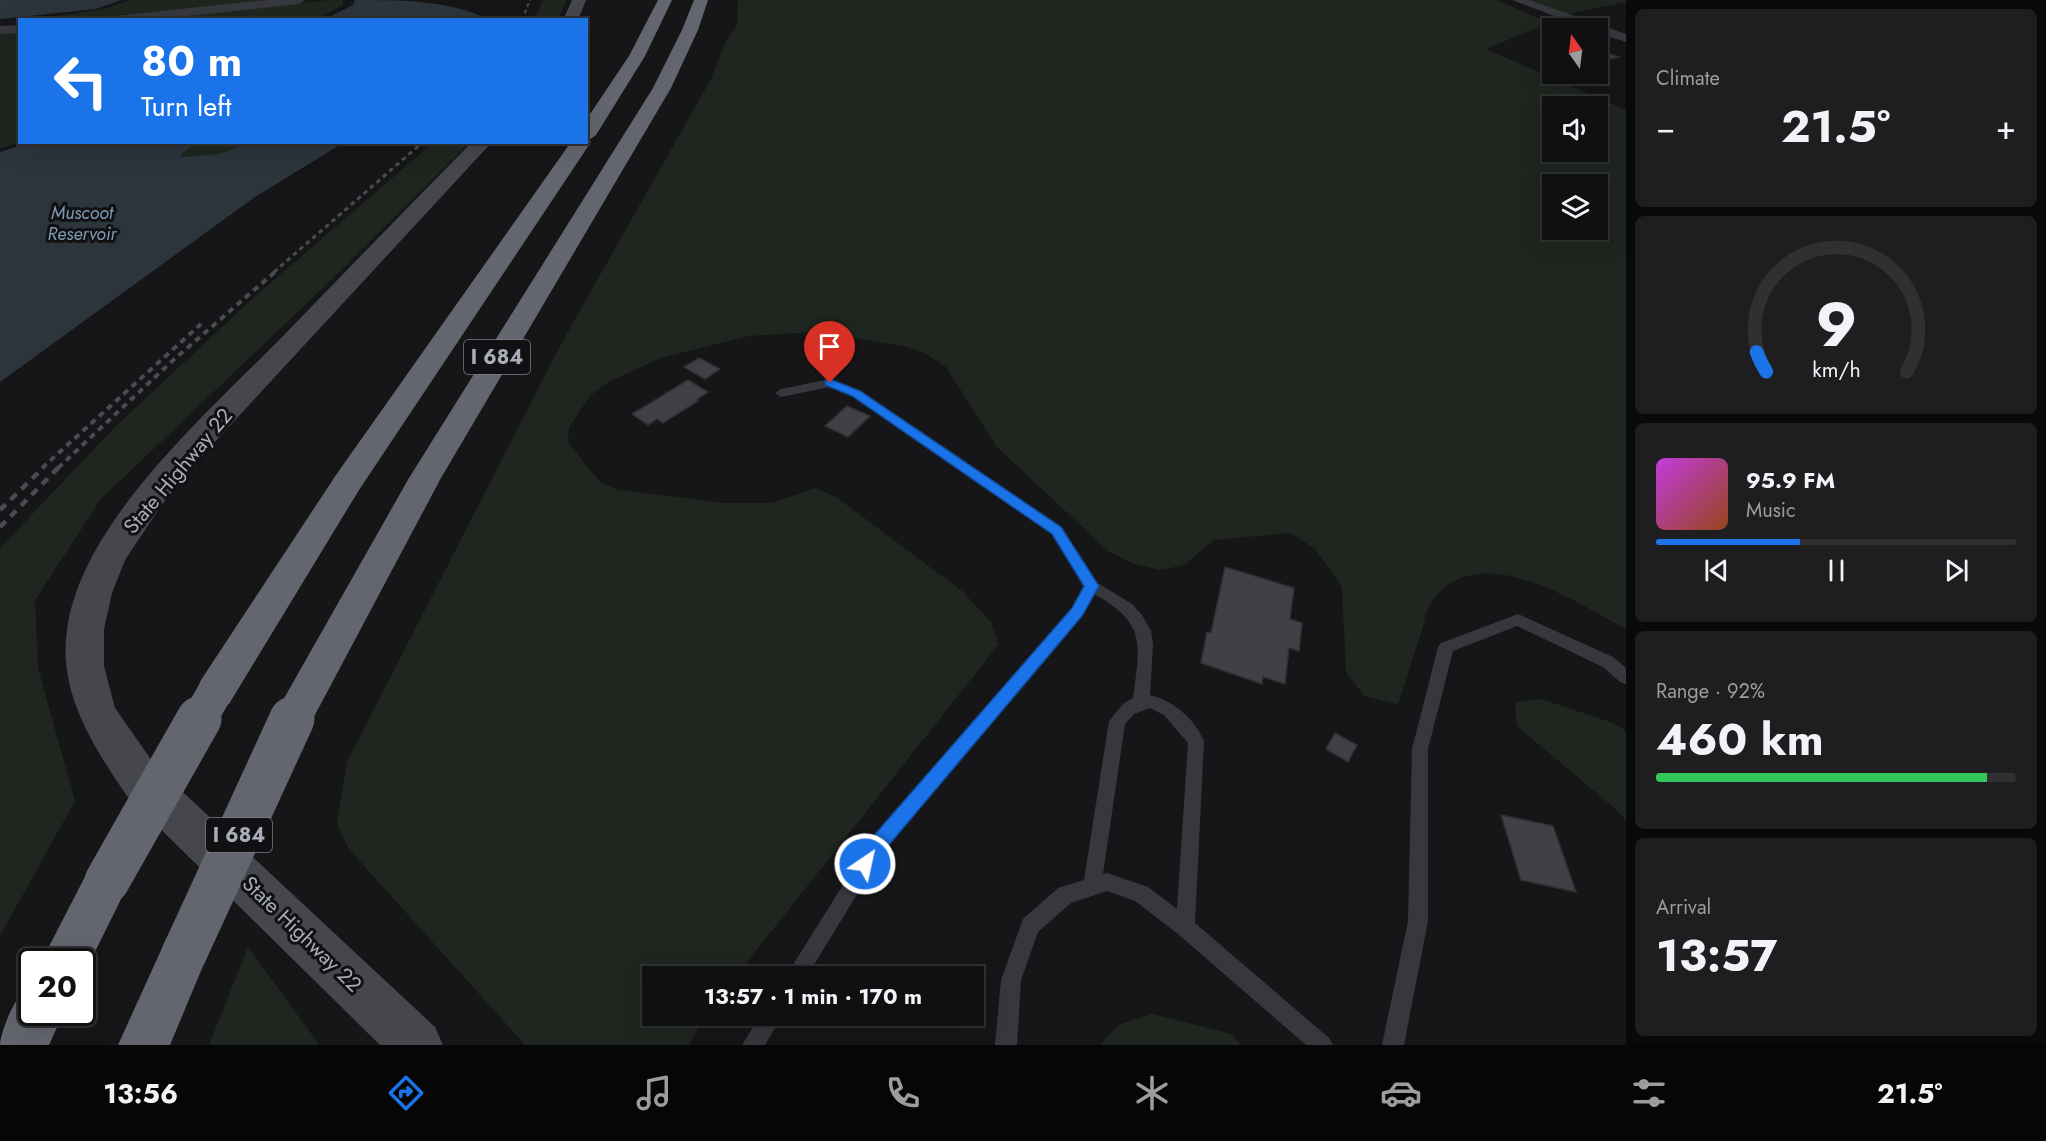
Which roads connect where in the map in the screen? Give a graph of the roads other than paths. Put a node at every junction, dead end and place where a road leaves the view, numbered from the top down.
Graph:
1 (299, 0) edge
2 (579, 0) edge
3 (664, 0) edge
4 (701, 0) edge
5 (1518, 0) edge
6 (132, 18) edge
7 (571, 18) edge
8 (1567, 18) edge
9 (18, 29) edge
10 (0, 30) edge
11 (1608, 32) edge
12 (1626, 38) edge
13 (588, 132) edge
14 (481, 144) edge
15 (580, 144) edge
16 (781, 393) dead end
17 (1091, 586) junction
18 (1626, 677) edge
19 (1141, 701) junction
20 (1092, 886) junction
21 (1185, 927) junction
22 (72, 948) edge
23 (802, 966) edge
24 (32, 1026) edge
25 (765, 1026) edge
26 (22, 1045) edge
27 (144, 1045) edge
28 (417, 1045) edge
29 (753, 1045) edge
30 (1006, 1045) edge
31 (1322, 1045) edge
32 (1393, 1045) edge

1 - 6 street
2 - 7 main road
3 - 13 highway
4 - 27 highway, I 684, bridge
5 - 8 street
9 - 10 street
11 - 12 street
14 - 28 main road, State Highway 22
15 - 22 highway, I 684, bridge
16 - 17 lane
17 - 19 lane
17 - 23 lane
18 - 32 lane
19 - 20 lane
19 - 21 lane
20 - 21 lane
20 - 30 lane
21 - 31 lane
24 - 26 highway
25 - 29 lane

